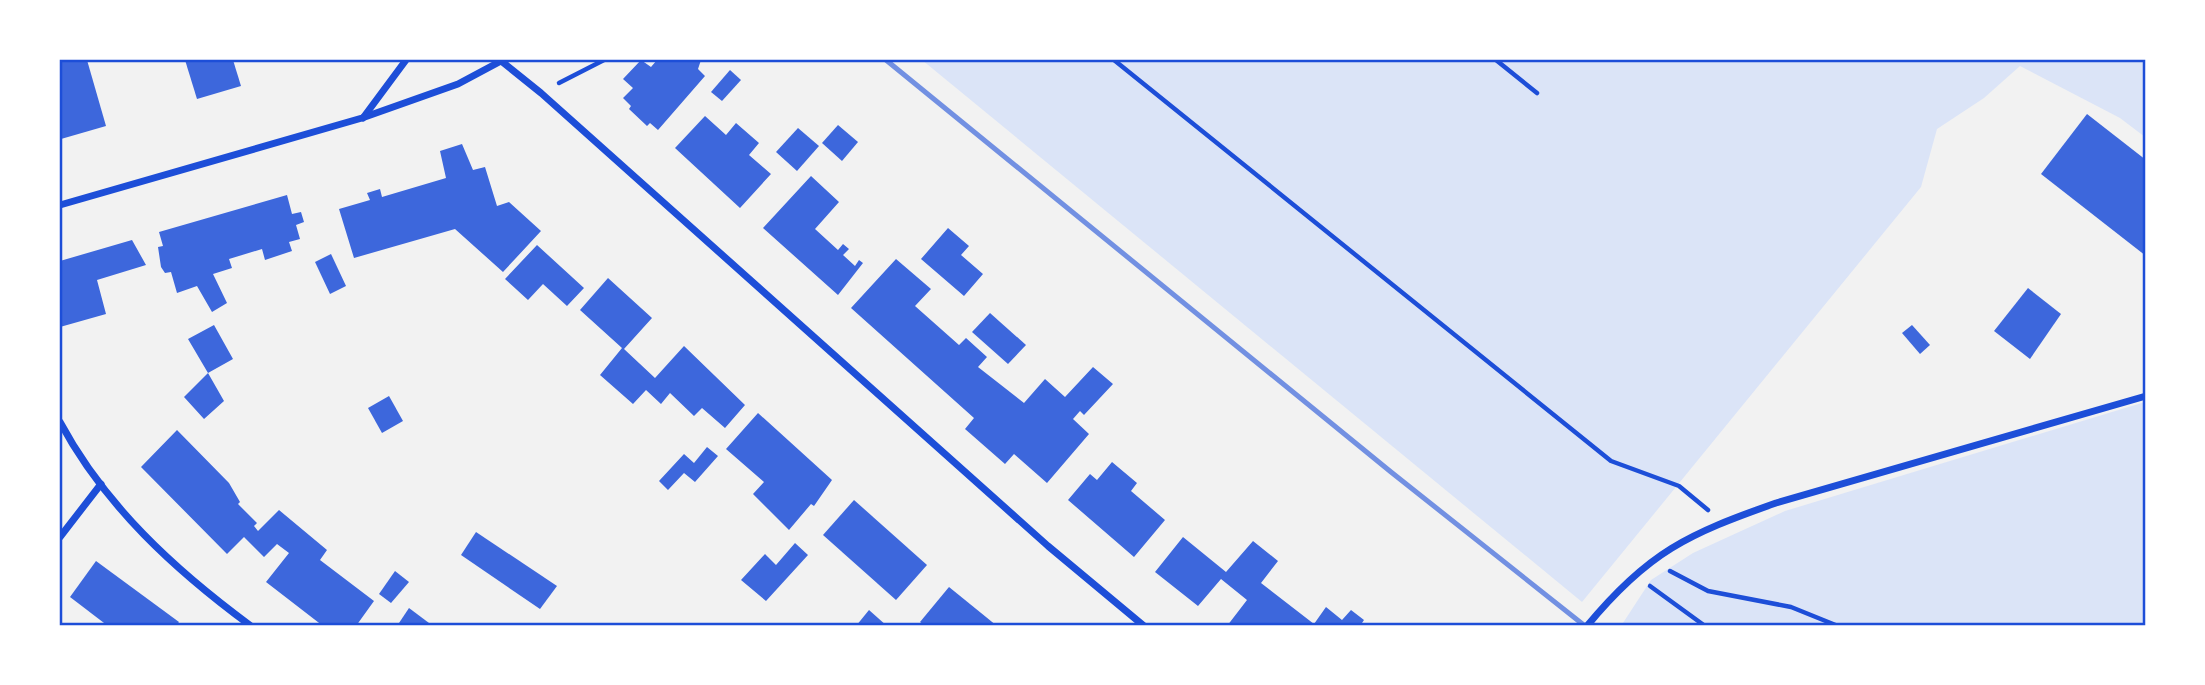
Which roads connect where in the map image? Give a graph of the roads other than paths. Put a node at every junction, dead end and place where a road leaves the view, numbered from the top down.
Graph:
1 (406, 60) edge
2 (500, 60) edge
3 (362, 118) junction
4 (60, 205) edge
5 (2146, 396) edge
6 (60, 422) edge
7 (101, 484) junction
8 (60, 537) edge
9 (251, 625) edge
10 (1144, 625) edge
11 (1587, 625) edge

1 - 3 street
2 - 3 street
2 - 10 street
3 - 4 street
5 - 11 street
6 - 7 street
7 - 8 street
7 - 9 street

